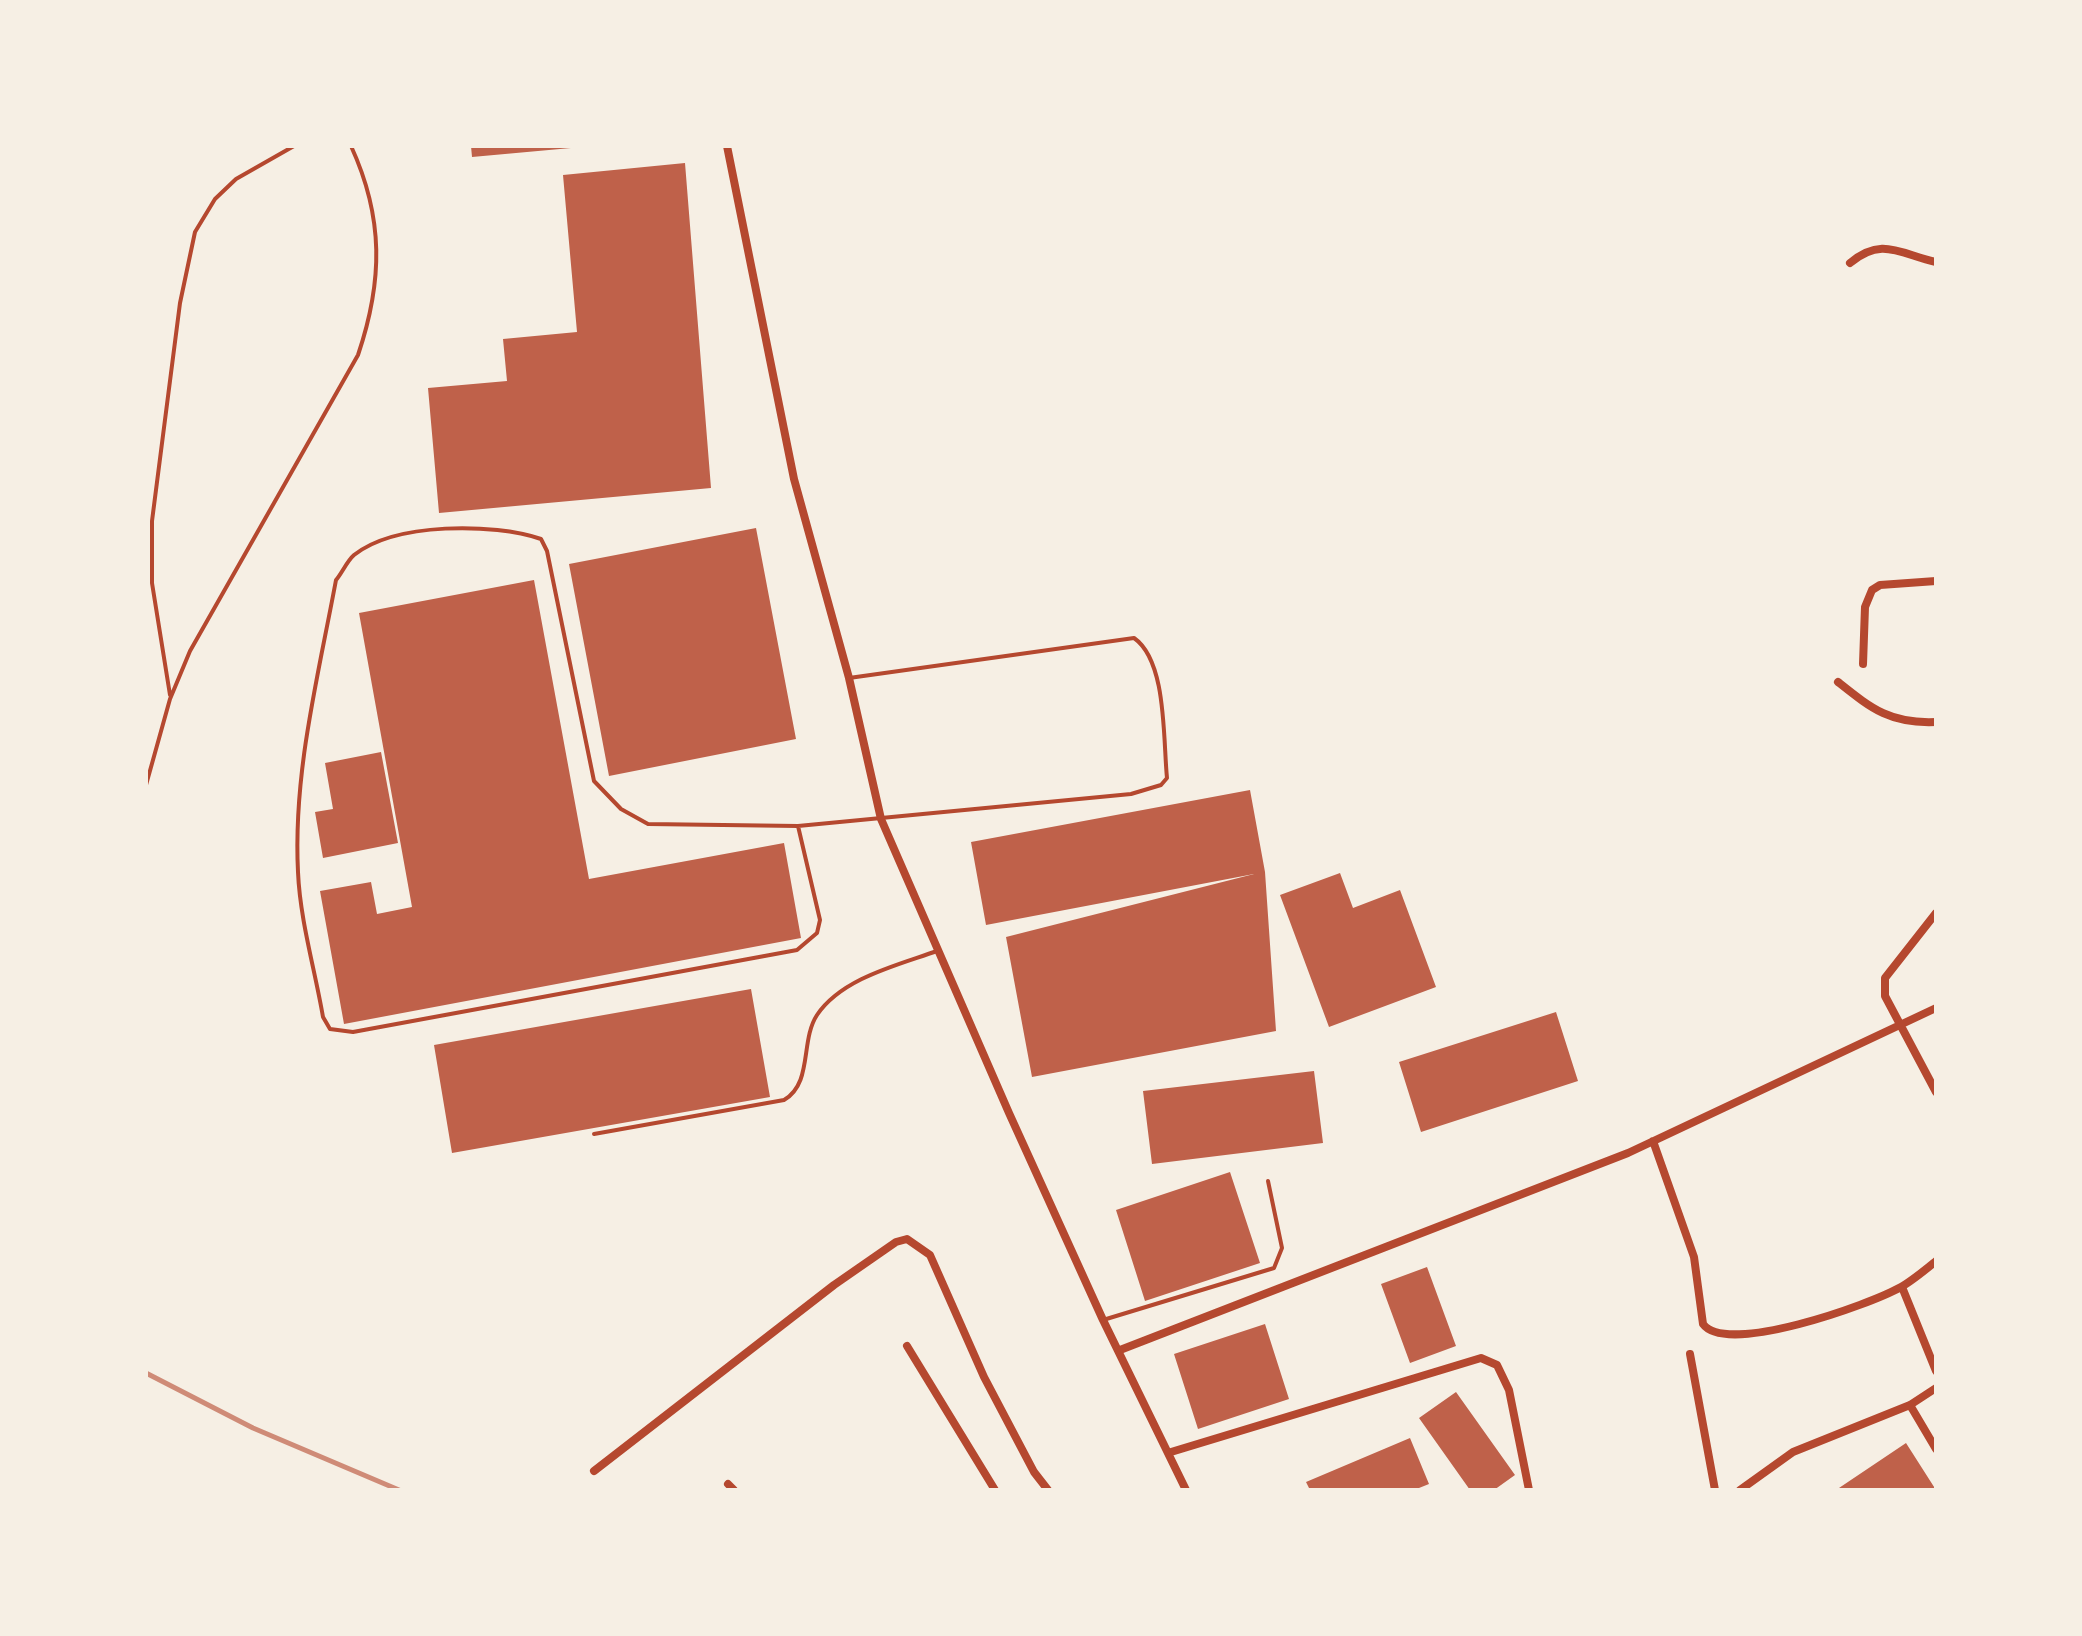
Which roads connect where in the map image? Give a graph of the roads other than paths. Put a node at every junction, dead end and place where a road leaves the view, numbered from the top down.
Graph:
1 (294, 146) edge
2 (351, 146) edge
3 (727, 146) edge
4 (1936, 262) edge
5 (1850, 263) dead end
6 (1936, 581) edge
7 (1863, 664) dead end
8 (849, 678) junction
9 (1838, 682) dead end
10 (170, 699) junction
11 (1936, 722) edge
12 (146, 785) edge
13 (881, 819) junction
14 (798, 826) junction
15 (1936, 913) edge
16 (939, 950) junction
17 (1936, 1008) edge
18 (1899, 1025) junction
19 (1936, 1092) edge
20 (594, 1134) dead end
21 (1653, 1141) junction
22 (1268, 1181) dead end
23 (1936, 1261) edge
24 (1902, 1287) junction
25 (1103, 1320) junction
26 (907, 1346) dead end
27 (1120, 1350) junction
28 (1690, 1354) dead end
29 (1936, 1371) edge
30 (1936, 1388) edge
31 (1910, 1405) junction
32 (1936, 1449) edge
33 (1171, 1452) junction
34 (594, 1471) dead end
35 (995, 1490) edge
36 (1048, 1490) edge
37 (1186, 1490) edge
38 (1529, 1490) edge
39 (1715, 1490) edge
40 (1740, 1490) edge

1 - 10 lane
2 - 10 lane
3 - 8 street
4 - 5 street
6 - 7 street
8 - 13 street
8 - 13 lane
9 - 11 street
10 - 12 lane
13 - 14 lane
13 - 16 street
14 - 14 lane
15 - 18 street
16 - 20 lane
16 - 25 street
17 - 18 street
18 - 19 street
18 - 21 street
21 - 24 street
21 - 27 street
22 - 25 lane
23 - 24 street
24 - 29 street
25 - 27 street
26 - 35 street
27 - 33 street
28 - 39 street
30 - 31 street
31 - 32 street
31 - 40 street
33 - 37 street
33 - 38 street
34 - 36 street

